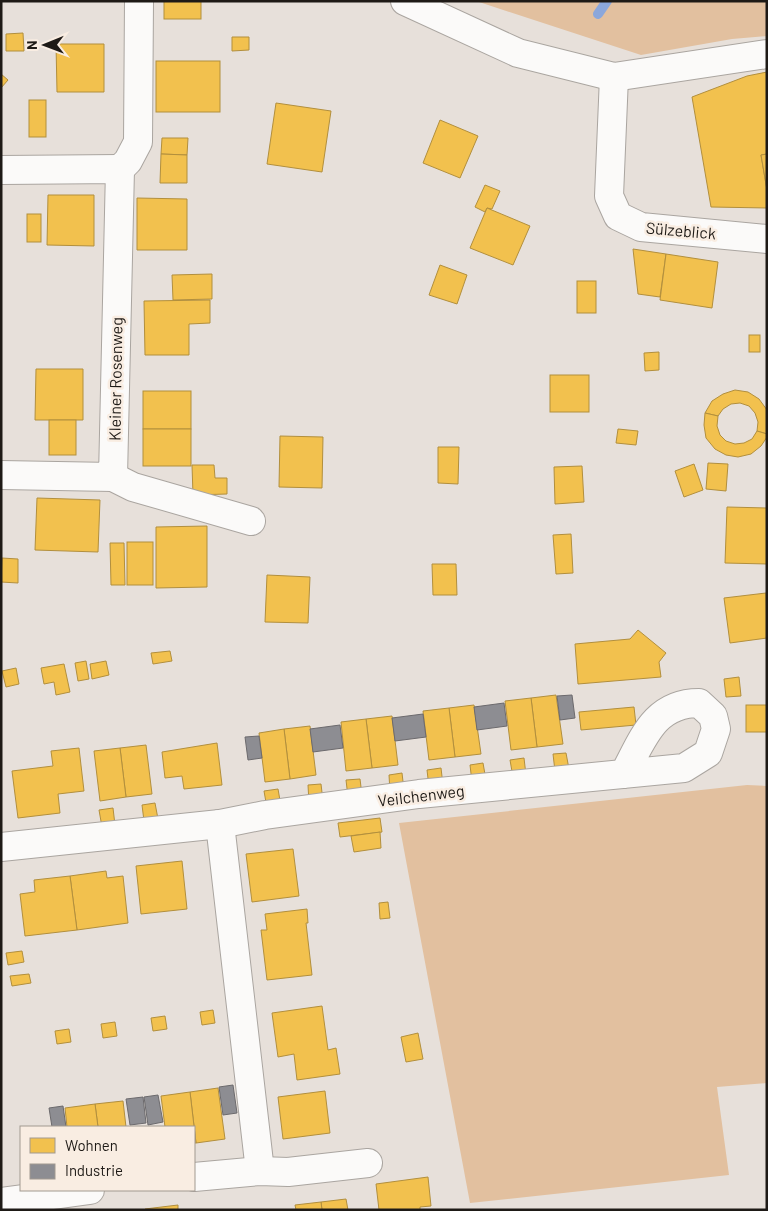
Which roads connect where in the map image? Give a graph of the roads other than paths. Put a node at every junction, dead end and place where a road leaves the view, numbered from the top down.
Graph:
1 (139, 1) edge
2 (405, 1) edge
3 (767, 54) edge
4 (614, 77) junction
5 (120, 169) junction
6 (1, 170) edge
7 (767, 239) edge
8 (1, 475) edge
9 (113, 477) junction
10 (251, 521) dead end
11 (624, 774) dead end
12 (220, 824) junction
13 (1, 847) edge
14 (368, 1163) dead end
15 (260, 1171) junction
16 (195, 1178) edge
17 (83, 1191) edge
18 (1, 1202) edge

1 - 5 street
2 - 4 street
3 - 4 street
4 - 7 street, Sülzeblick
5 - 6 street
5 - 9 street, Kleiner Rosenweg
8 - 9 street
9 - 10 street
11 - 12 street, Veilchenweg
12 - 13 street, Veilchenweg
12 - 15 street
14 - 15 street
15 - 16 street
17 - 18 street

